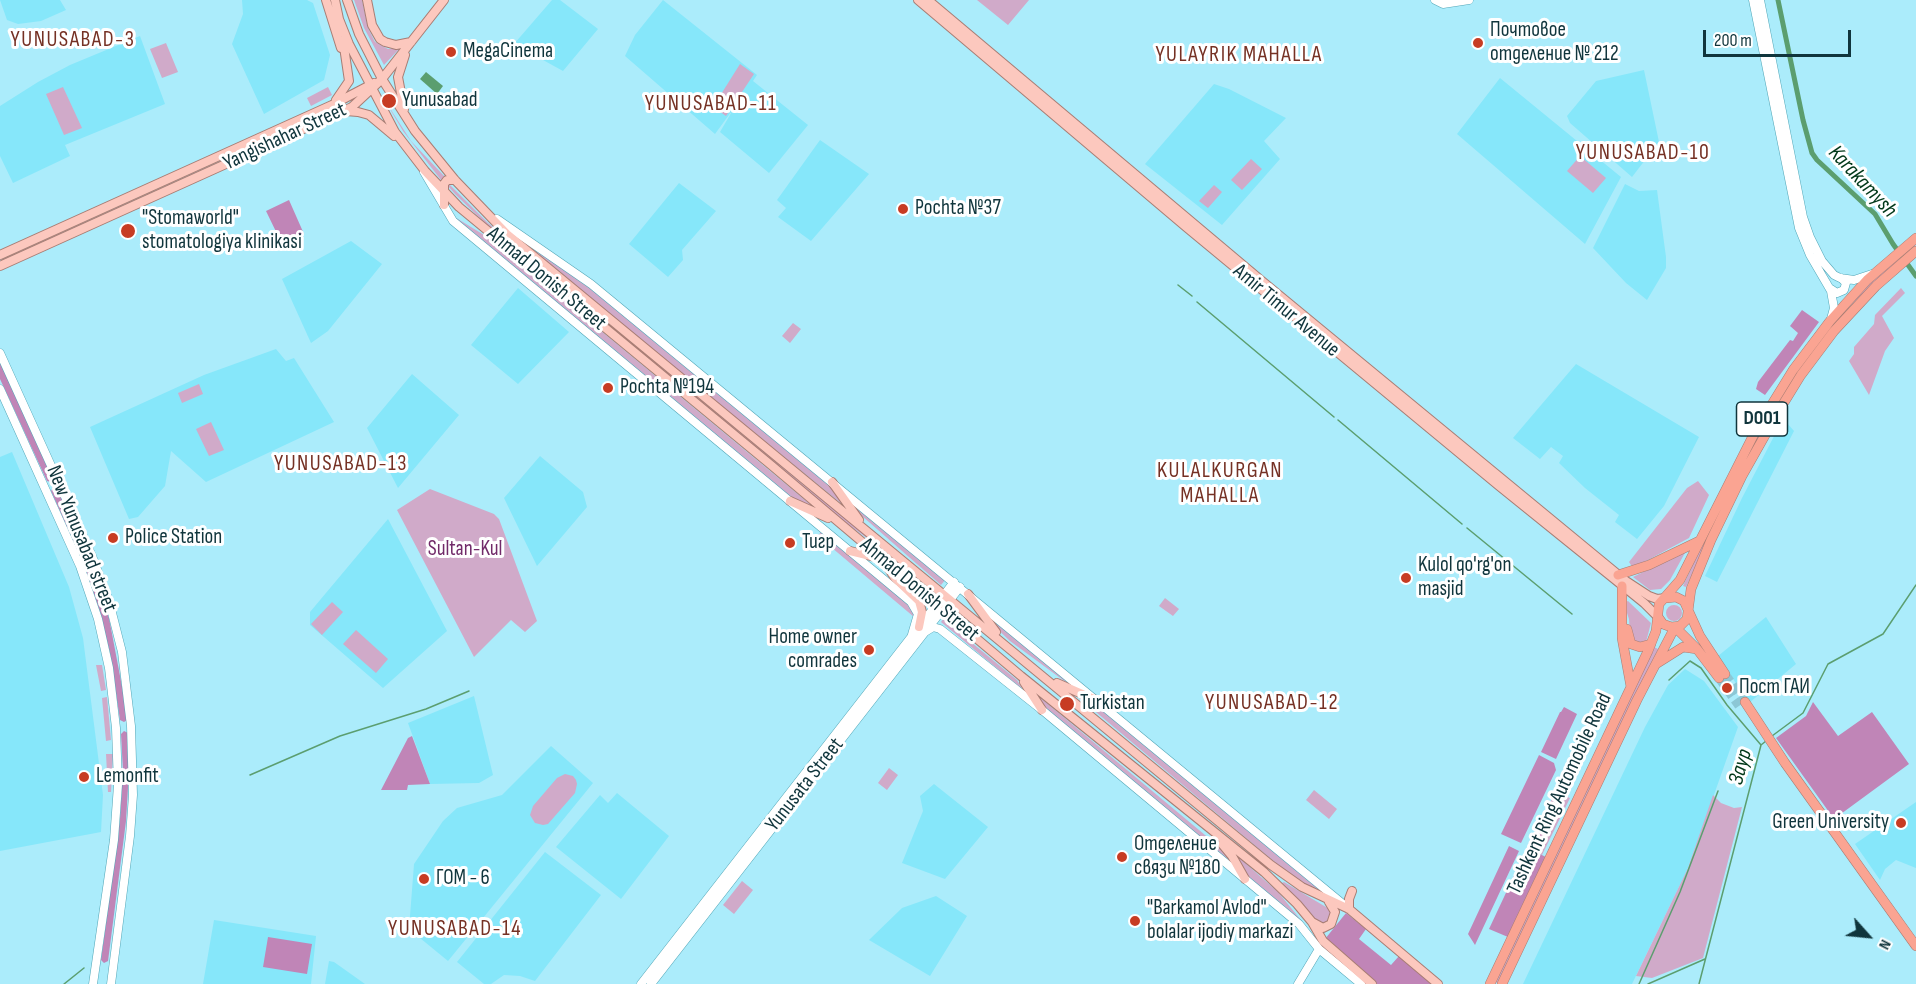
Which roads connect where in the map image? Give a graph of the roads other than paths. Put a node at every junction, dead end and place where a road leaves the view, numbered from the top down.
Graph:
1 (326, 0) edge
2 (333, 0) edge
3 (347, 0) edge
4 (367, 0) edge
5 (444, 0) edge
6 (918, 0) edge
7 (928, 0) edge
8 (1435, 0) edge
9 (1469, 0) edge
10 (1753, 0) edge
11 (1760, 0) edge
12 (339, 19) junction
13 (412, 41) junction
14 (348, 68) junction
15 (382, 79) junction
16 (371, 88) junction
17 (332, 105) junction
18 (343, 111) junction
19 (408, 121) junction
20 (404, 146) junction
21 (210, 160) junction
22 (418, 164) junction
23 (214, 170) junction
24 (455, 180) junction
25 (443, 190) junction
26 (125, 198) junction
27 (444, 206) junction
28 (129, 208) junction
29 (481, 208) junction
30 (59, 229) junction
31 (63, 238) junction
32 (1916, 238) edge
33 (1911, 251) edge
34 (0, 255) edge
35 (1892, 265) junction
36 (0, 266) edge
37 (1881, 268) junction
38 (1840, 278) junction
39 (1830, 288) junction
40 (1830, 321) junction
41 (0, 352) edge
42 (1793, 369) junction
43 (1802, 375) junction
44 (0, 389) edge
45 (832, 482) junction
46 (61, 486) junction
47 (48, 494) junction
48 (790, 501) junction
49 (843, 525) junction
50 (867, 530) junction
51 (1699, 541) junction
52 (850, 551) junction
53 (882, 558) junction
54 (1698, 571) junction
55 (1618, 574) junction
56 (957, 585) junction
57 (1622, 586) junction
58 (968, 594) junction
59 (948, 596) junction
60 (1667, 598) junction
61 (939, 607) junction
62 (1688, 610) junction
63 (1622, 614) junction
64 (1658, 617) junction
65 (1675, 627) junction
66 (1697, 629) junction
67 (922, 630) junction
68 (911, 638) junction
69 (1689, 639) junction
70 (1003, 642) junction
71 (1651, 644) junction
72 (1664, 647) junction
73 (1697, 649) junction
74 (1654, 665) junction
75 (1021, 676) junction
76 (1046, 678) junction
77 (1631, 687) junction
78 (1098, 701) junction
79 (1742, 704) tunnel mouth
80 (1042, 710) junction
81 (131, 726) junction
82 (116, 728) junction
83 (1210, 830) junction
84 (1245, 879) junction
85 (1352, 891) dead end
86 (1328, 900) junction
87 (1349, 909) junction
88 (1312, 922) junction
89 (1916, 946) edge
90 (1319, 949) junction
91 (96, 966) junction
92 (113, 969) junction
93 (1349, 974) joint
94 (1368, 983) edge
95 (93, 984) edge
96 (111, 984) edge
97 (641, 984) edge
98 (651, 984) edge
99 (1298, 984) edge
100 (1438, 984) edge
101 (1490, 984) edge
102 (1502, 984) edge

1 - 14 main road
2 - 12 main road, Ahmad Donish Street
3 - 15 main road, Ahmad Donish Street
4 - 13 main road
5 - 13 main road, Yangishahar Street
6 - 57 main road, Amir Timur Avenue
7 - 55 main road, Amir Timur Avenue
8 - 9 main road
10 - 39 main road
11 - 38 main road
12 - 14 main road
12 - 16 main road, Ahmad Donish Street
13 - 15 main road, Yangishahar Street
13 - 19 main road
14 - 17 main road
15 - 16 main road, Yangishahar Street
15 - 19 main road, Ahmad Donish Street
16 - 17 main road, Yangishahar Street
16 - 18 main road, Yangishahar Street
16 - 20 main road, Ahmad Donish Street
17 - 21 main road, Yangishahar Street
18 - 20 main road
18 - 23 main road, Yangishahar Street
19 - 24 main road, Ahmad Donish Street
20 - 22 main road, Ahmad Donish Street
21 - 23 main road, Yangishahar Street
21 - 26 main road, Yangishahar Street
22 - 25 main road, Ahmad Donish Street
22 - 27 main road, Ahmad Donish Street
23 - 28 main road, Yangishahar Street
24 - 25 main road
24 - 29 main road, Ahmad Donish Street
25 - 27 main road
25 - 49 main road, Ahmad Donish Street
26 - 28 main road
26 - 30 main road, Yangishahar Street
27 - 48 main road, Ahmad Donish Street
28 - 31 main road, Yangishahar Street
29 - 45 main road, Ahmad Donish Street
29 - 50 main road, Ahmad Donish Street
30 - 31 main road
30 - 34 main road, Yangishahar Street
31 - 36 main road, Yangishahar Street
32 - 33 highway, D001
33 - 35 highway, D001
35 - 37 highway, D001
35 - 43 highway, D001
37 - 38 main road
37 - 40 highway, D001
38 - 39 main road
39 - 40 main road
40 - 42 highway, D001
41 - 46 main road, New Yunusabad street
42 - 43 highway
42 - 51 highway, D001
43 - 54 highway, D001
44 - 47 main road, New Yunusabad street
45 - 50 main road
45 - 56 main road, Ahmad Donish Street
46 - 47 main road
46 - 81 main road, New Yunusabad street
47 - 82 main road, New Yunusabad street
48 - 49 main road
48 - 52 main road, Ahmad Donish Street
49 - 53 main road, Ahmad Donish Street
50 - 59 main road, Ahmad Donish Street
51 - 55 highway
51 - 60 highway, D001
52 - 53 main road
52 - 68 main road, Ahmad Donish Street
53 - 61 main road, Ahmad Donish Street
53 - 67 main road
54 - 62 highway, D001
54 - 66 highway
55 - 60 main road, Amir Timur Avenue
56 - 58 main road, Ahmad Donish Street
56 - 59 main road, Yunusata Street
57 - 63 highway
57 - 64 main road, Amir Timur Avenue
58 - 70 main road
58 - 78 main road, Ahmad Donish Street
59 - 61 main road, Yunusata Street
59 - 70 main road, Ahmad Donish Street
60 - 62 highway
60 - 64 highway
61 - 67 main road, Yunusata Street
61 - 75 main road, Ahmad Donish Street
62 - 65 highway
62 - 66 highway
63 - 71 highway
63 - 77 highway
64 - 65 highway
64 - 71 highway, Tashkent Ring Automobile Road
65 - 69 highway
65 - 72 highway, Tashkent Ring Automobile Road
66 - 73 highway
67 - 68 main road
67 - 80 main road, Ahmad Donish Street
67 - 98 main road, Yunusata Street
68 - 97 main road, Yunusata Street
69 - 72 highway
69 - 73 highway
70 - 76 main road, Ahmad Donish Street
71 - 77 highway, Tashkent Ring Automobile Road
72 - 74 highway, Tashkent Ring Automobile Road
73 - 74 highway
74 - 102 highway, Tashkent Ring Automobile Road
75 - 80 main road
75 - 83 main road, Ahmad Donish Street
76 - 78 main road
76 - 86 main road, Ahmad Donish Street
77 - 101 highway, Tashkent Ring Automobile Road
78 - 87 main road, Ahmad Donish Street
79 - 89 highway
80 - 84 main road, Ahmad Donish Street
81 - 82 main road
81 - 92 main road, New Yunusabad street
82 - 91 main road, New Yunusabad street
83 - 84 main road
83 - 88 main road, Ahmad Donish Street
84 - 90 main road, Ahmad Donish Street
85 - 87 main road
86 - 87 main road, Ahmad Donish Street
86 - 88 main road
87 - 100 main road, Ahmad Donish Street
88 - 94 main road, Ahmad Donish Street
90 - 93 main road, Ahmad Donish Street
90 - 99 main road
91 - 92 main road
91 - 95 main road, New Yunusabad street
92 - 96 main road, New Yunusabad street
93 - 94 main road

